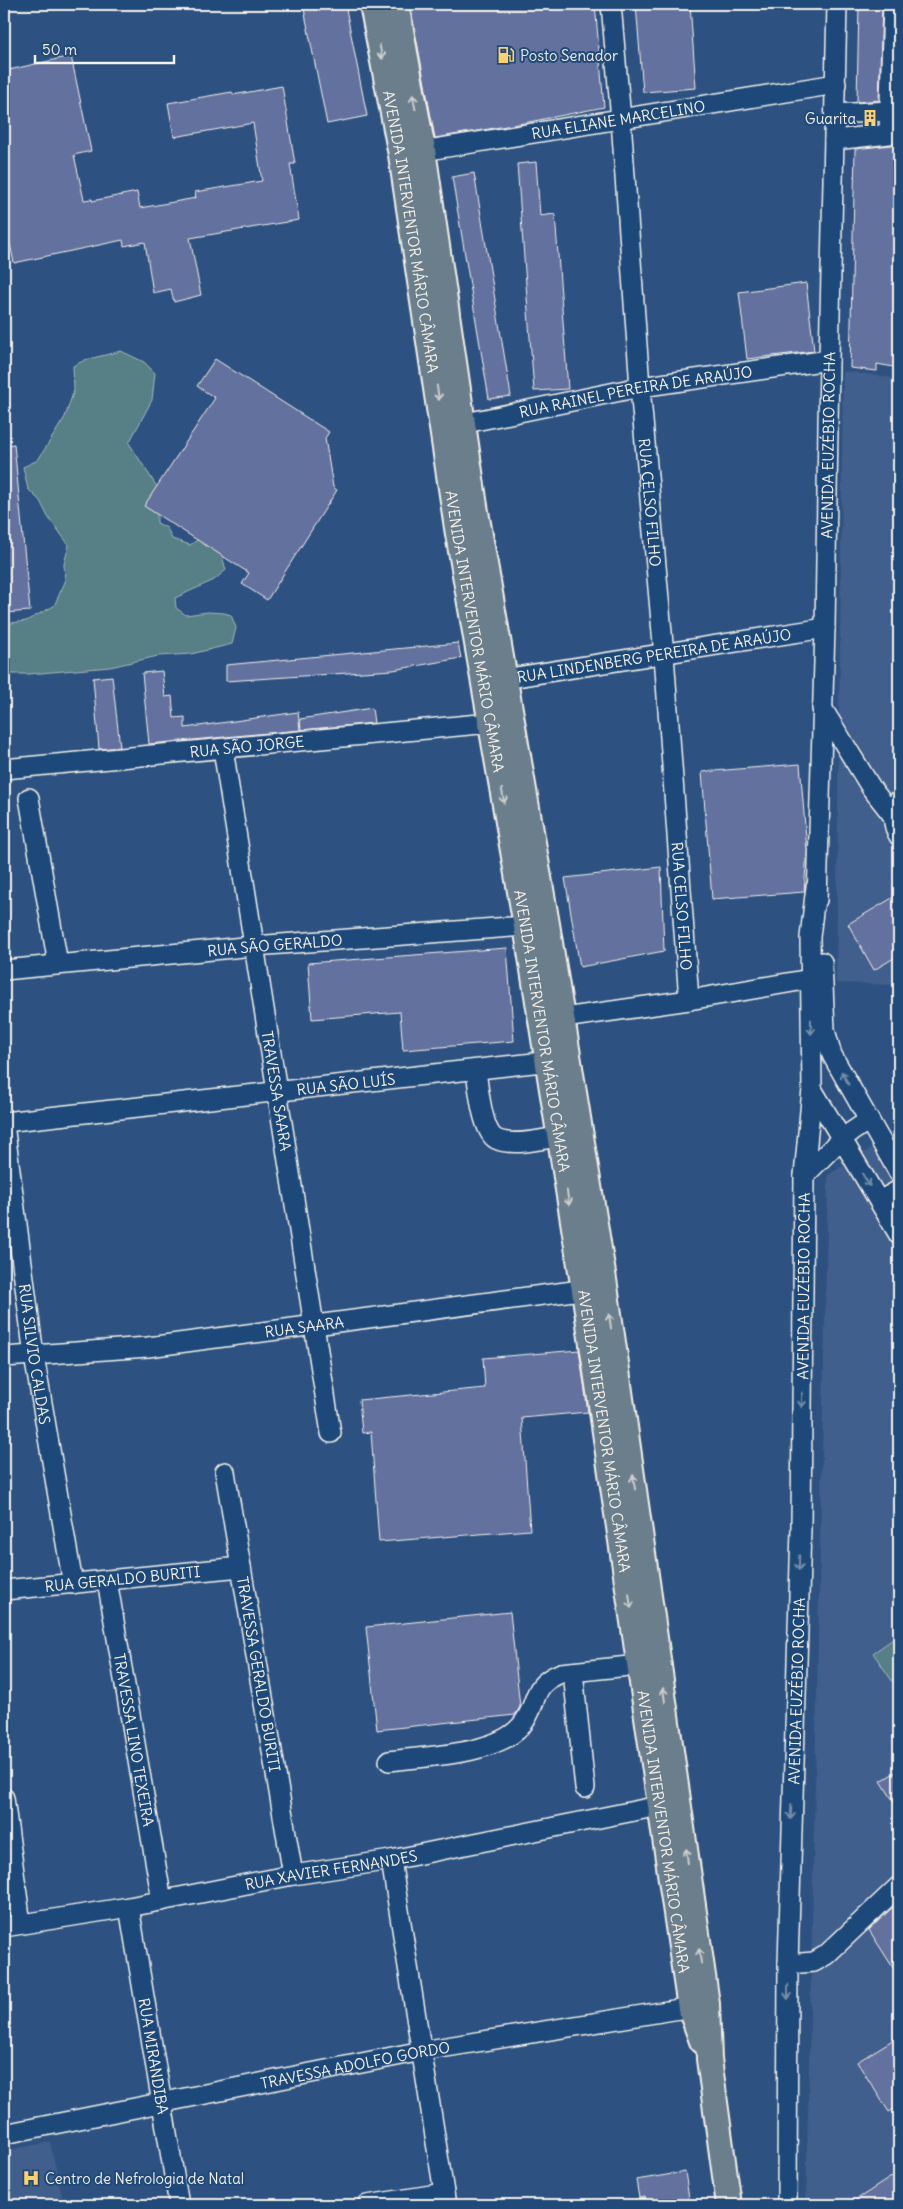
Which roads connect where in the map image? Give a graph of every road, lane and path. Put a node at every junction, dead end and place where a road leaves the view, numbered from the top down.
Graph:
1 (372, 4) edge
2 (396, 4) edge
3 (611, 4) edge
4 (837, 4) edge
5 (893, 4) edge
6 (896, 35) edge
7 (836, 84) junction
8 (835, 114) junction
9 (622, 120) junction
10 (895, 125) edge
11 (834, 140) junction
12 (412, 153) junction
13 (829, 360) junction
14 (640, 387) junction
15 (453, 426) junction
16 (825, 628) junction
17 (664, 655) junction
18 (494, 681) junction
19 (822, 708) junction
20 (490, 724) junction
21 (223, 749) junction
22 (4, 769) edge
23 (29, 798) dead end
24 (896, 809) edge
25 (899, 836) edge
26 (536, 925) junction
27 (254, 946) junction
28 (58, 964) junction
29 (4, 970) edge
30 (817, 977) junction
31 (689, 1000) junction
32 (551, 1020) junction
33 (558, 1060) junction
34 (476, 1070) junction
35 (812, 1089) junction
36 (277, 1092) junction
37 (868, 1120) junction
38 (4, 1123) edge
39 (570, 1134) junction
40 (842, 1138) junction
41 (899, 1173) edge
42 (804, 1176) junction
43 (899, 1190) edge
44 (879, 1201) junction
45 (899, 1235) edge
46 (595, 1288) junction
47 (314, 1324) junction
48 (34, 1356) junction
49 (4, 1357) edge
50 (331, 1433) dead end
51 (225, 1472) dead end
52 (628, 1513) junction
53 (241, 1567) junction
54 (107, 1580) junction
55 (72, 1584) junction
56 (4, 1590) edge
57 (639, 1666) junction
58 (573, 1672) junction
59 (389, 1761) dead end
60 (585, 1788) dead end
61 (4, 1798) edge
62 (659, 1806) junction
63 (391, 1860) junction
64 (294, 1875) junction
65 (899, 1886) edge
66 (162, 1901) junction
67 (129, 1907) junction
68 (13, 1925) edge
69 (788, 1964) junction
70 (699, 2006) junction
71 (422, 2051) junction
72 (162, 2104) junction
73 (4, 2134) edge
74 (445, 2199) edge
75 (179, 2205) edge
76 (367, 2205) edge
77 (728, 2205) edge
78 (787, 2205) edge

1 -> 12 main road, AVENIDA INTERVENTOR MÁRIO CÂMARA
12 -> 2 main road, AVENIDA INTERVENTOR MÁRIO CÂMARA
3 - 9 street, RUA CELSO FILHO
4 - 7 street, AVENIDA EUZÉBIO ROCHA
5 - 6 street
6 - 10 street
7 - 8 street, AVENIDA EUZÉBIO ROCHA
7 - 9 street, RUA ELIANE MARCELINO
8 - 10 street
8 - 11 street, AVENIDA EUZÉBIO ROCHA
9 - 12 street, RUA ELIANE MARCELINO
9 - 14 street, RUA CELSO FILHO
10 - 11 street
11 - 13 street, AVENIDA EUZÉBIO ROCHA
12 - 15 main road, AVENIDA INTERVENTOR MÁRIO CÂMARA
13 - 14 street, RUA RAINEL PEREIRA DE ARAÚJO
13 - 16 street, AVENIDA EUZÉBIO ROCHA
14 - 15 street, RUA RAINEL PEREIRA DE ARAÚJO
14 - 17 street, RUA CELSO FILHO
15 - 18 main road, AVENIDA INTERVENTOR MÁRIO CÂMARA
16 - 17 street, RUA LINDENBERG PEREIRA DE ARAÚJO
16 - 19 street, AVENIDA EUZÉBIO ROCHA
17 - 18 street, RUA LINDENBERG PEREIRA DE ARAÚJO
17 - 31 street, RUA CELSO FILHO
18 - 20 main road, AVENIDA INTERVENTOR MÁRIO CÂMARA
18 - 26 main road, AVENIDA INTERVENTOR MÁRIO CÂMARA
19 - 24 street
19 - 30 street, AVENIDA EUZÉBIO ROCHA
20 - 21 street, RUA SÃO JORGE
20 -> 26 main road, AVENIDA INTERVENTOR MÁRIO CÂMARA
21 - 22 street, RUA SÃO JORGE
21 - 27 street, TRAVESSA SAARA
23 - 28 street
24 - 25 street
26 - 27 street, RUA SÃO GERALDO
26 - 32 main road, AVENIDA INTERVENTOR MÁRIO CÂMARA
27 - 28 street, RUA SÃO GERALDO
27 - 36 street, TRAVESSA SAARA
28 - 29 street, RUA SÃO GERALDO
30 - 31 street
30 -> 35 street, AVENIDA EUZÉBIO ROCHA
37 -> 30 street, AVENIDA EUZÉBIO ROCHA
31 - 32 street
32 - 33 main road, AVENIDA INTERVENTOR MÁRIO CÂMARA
33 - 34 street, RUA SÃO LUÍS
33 - 39 main road, AVENIDA INTERVENTOR MÁRIO CÂMARA
34 - 36 street, RUA SÃO LUÍS
34 - 39 street
35 - 40 street
35 - 42 street, AVENIDA EUZÉBIO ROCHA
36 - 38 street, RUA SÃO LUÍS
36 - 47 street, TRAVESSA SAARA
37 - 40 street, AVENIDA EUZÉBIO ROCHA
37 - 41 street
38 - 48 street, RUA SILVIO CALDAS
39 - 46 main road, AVENIDA INTERVENTOR MÁRIO CÂMARA
40 - 42 street, AVENIDA EUZÉBIO ROCHA
40 -> 44 street
42 -> 69 street, AVENIDA EUZÉBIO ROCHA
43 - 44 street
44 - 45 street
46 - 47 street, RUA SAARA
46 - 52 main road, AVENIDA INTERVENTOR MÁRIO CÂMARA
47 - 48 street, RUA SAARA
47 - 50 street, TRAVESSA SAARA
48 - 49 street, RUA SAARA
48 - 55 street, RUA SILVIO CALDAS
51 - 53 street, TRAVESSA GERALDO BURITI
52 -> 57 main road, AVENIDA INTERVENTOR MÁRIO CÂMARA
70 -> 52 main road, AVENIDA INTERVENTOR MÁRIO CÂMARA
53 - 54 street, RUA GERALDO BURITI
53 - 64 street, TRAVESSA GERALDO BURITI
54 - 55 street, RUA GERALDO BURITI
54 - 66 street, TRAVESSA LINO TEXEIRA
55 - 56 street, RUA GERALDO BURITI
57 - 58 street
57 - 62 main road, AVENIDA INTERVENTOR MÁRIO CÂMARA
58 - 59 street
58 - 60 street
61 - 68 street
62 - 63 street, RUA XAVIER FERNANDES
62 - 70 main road, AVENIDA INTERVENTOR MÁRIO CÂMARA
63 - 64 street, RUA XAVIER FERNANDES
63 - 71 street
64 - 66 street, RUA XAVIER FERNANDES
65 - 69 street
66 - 67 street, RUA XAVIER FERNANDES
67 - 68 street, RUA XAVIER FERNANDES
67 - 72 street, RUA MIRANDIBA
69 -> 78 street, AVENIDA EUZÉBIO ROCHA
70 - 71 street, TRAVESSA ADOLFO GORDO
70 - 77 main road, AVENIDA INTERVENTOR MÁRIO CÂMARA
71 - 72 street, TRAVESSA ADOLFO GORDO
71 - 74 street
72 - 73 street, TRAVESSA ADOLFO GORDO
72 - 75 street, RUA MIRANDIBA
74 - 76 street

